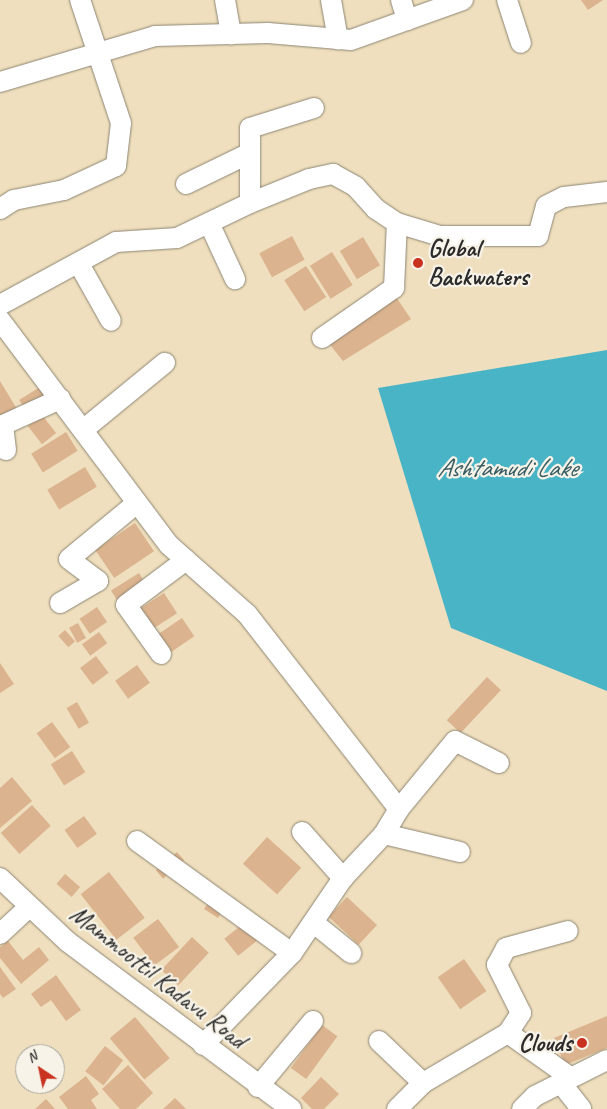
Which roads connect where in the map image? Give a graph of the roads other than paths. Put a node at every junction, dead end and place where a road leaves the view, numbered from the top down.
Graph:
1 (80, 0) edge
2 (224, 0) edge
3 (331, 0) edge
4 (401, 0) edge
5 (507, 0) edge
6 (457, 1) edge
7 (407, 20) junction
8 (231, 34) junction
9 (338, 39) junction
10 (521, 43) dead end
11 (97, 50) junction
12 (0, 82) edge
13 (314, 108) dead end
14 (250, 154) junction
15 (186, 184) dead end
16 (607, 192) edge
17 (250, 203) junction
18 (0, 209) edge
19 (209, 223) junction
20 (397, 223) junction
21 (79, 264) junction
22 (235, 279) dead end
23 (0, 306) edge
24 (111, 321) dead end
25 (4, 331) edge
26 (322, 338) dead end
27 (165, 363) dead end
28 (60, 399) junction
29 (83, 430) junction
30 (6, 450) dead end
31 (137, 502) junction
32 (186, 560) junction
33 (60, 603) dead end
34 (161, 654) dead end
35 (499, 762) dead end
36 (399, 808) junction
37 (302, 832) dead end
38 (384, 834) junction
39 (138, 841) dead end
40 (460, 852) dead end
41 (0, 878) edge
42 (342, 878) junction
43 (28, 908) junction
44 (314, 923) junction
45 (568, 931) dead end
46 (0, 934) edge
47 (351, 953) dead end
48 (292, 954) junction
49 (313, 1021) dead end
50 (508, 1033) junction
51 (380, 1041) dead end
52 (203, 1045) junction
53 (607, 1060) edge
54 (566, 1080) junction
55 (423, 1083) junction
56 (258, 1087) junction
57 (291, 1109) edge
58 (397, 1109) edge
59 (522, 1109) edge
60 (581, 1109) edge

1 - 11 street
2 - 8 street
3 - 9 street
4 - 7 street
5 - 10 street
6 - 7 street
7 - 9 street
8 - 9 street
8 - 11 street
11 - 12 street
11 - 18 street
13 - 14 street
14 - 15 street
14 - 17 street
16 - 20 street
17 - 19 street
17 - 20 street
19 - 21 street
19 - 22 street
20 - 26 street
21 - 23 street
21 - 24 street
25 - 28 street
27 - 29 street
28 - 29 street
28 - 30 street
29 - 31 street
31 - 32 street
31 - 33 street
32 - 34 street
32 - 36 street
35 - 36 street
36 - 38 street
37 - 42 street
38 - 40 street
38 - 42 street
39 - 48 street
41 - 43 street, Mammoottil Kadavu Road
42 - 44 street
43 - 46 street
43 - 52 street, Mammoottil Kadavu Road
44 - 47 street
44 - 48 street
45 - 50 street
48 - 52 street
49 - 56 street
50 - 54 street
50 - 55 street
51 - 55 street
52 - 56 street, Mammoottil Kadavu Road
53 - 54 street
54 - 59 street
54 - 60 street
55 - 58 street
56 - 57 street, Mammoottil Kadavu Road

